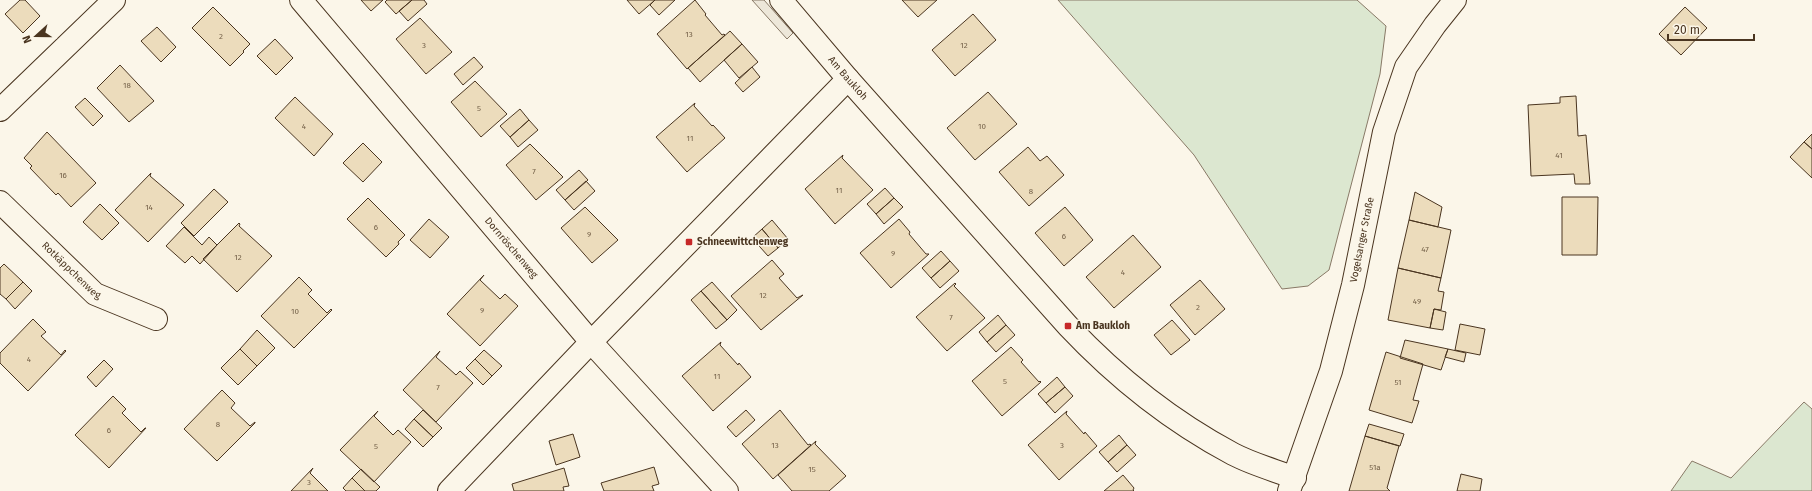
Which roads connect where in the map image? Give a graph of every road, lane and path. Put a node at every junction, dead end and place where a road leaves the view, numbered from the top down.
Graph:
1 (114, 0) edge
2 (301, 0) edge
3 (781, 0) edge
4 (1455, 0) edge
5 (848, 79) junction
6 (0, 110) edge
7 (0, 202) edge
8 (156, 319) dead end
9 (591, 342) junction
10 (1292, 485) edge
11 (449, 491) edge
12 (727, 491) edge

1 - 6 street
2 - 9 street, Dornröschenweg
3 - 5 street, Am Baukloh
4 - 10 street, Vogelsanger Straße
5 - 9 street
5 - 10 street, Am Baukloh
7 - 8 street, Rotkäppchenweg
9 - 11 street
9 - 12 street, Dornröschenweg

